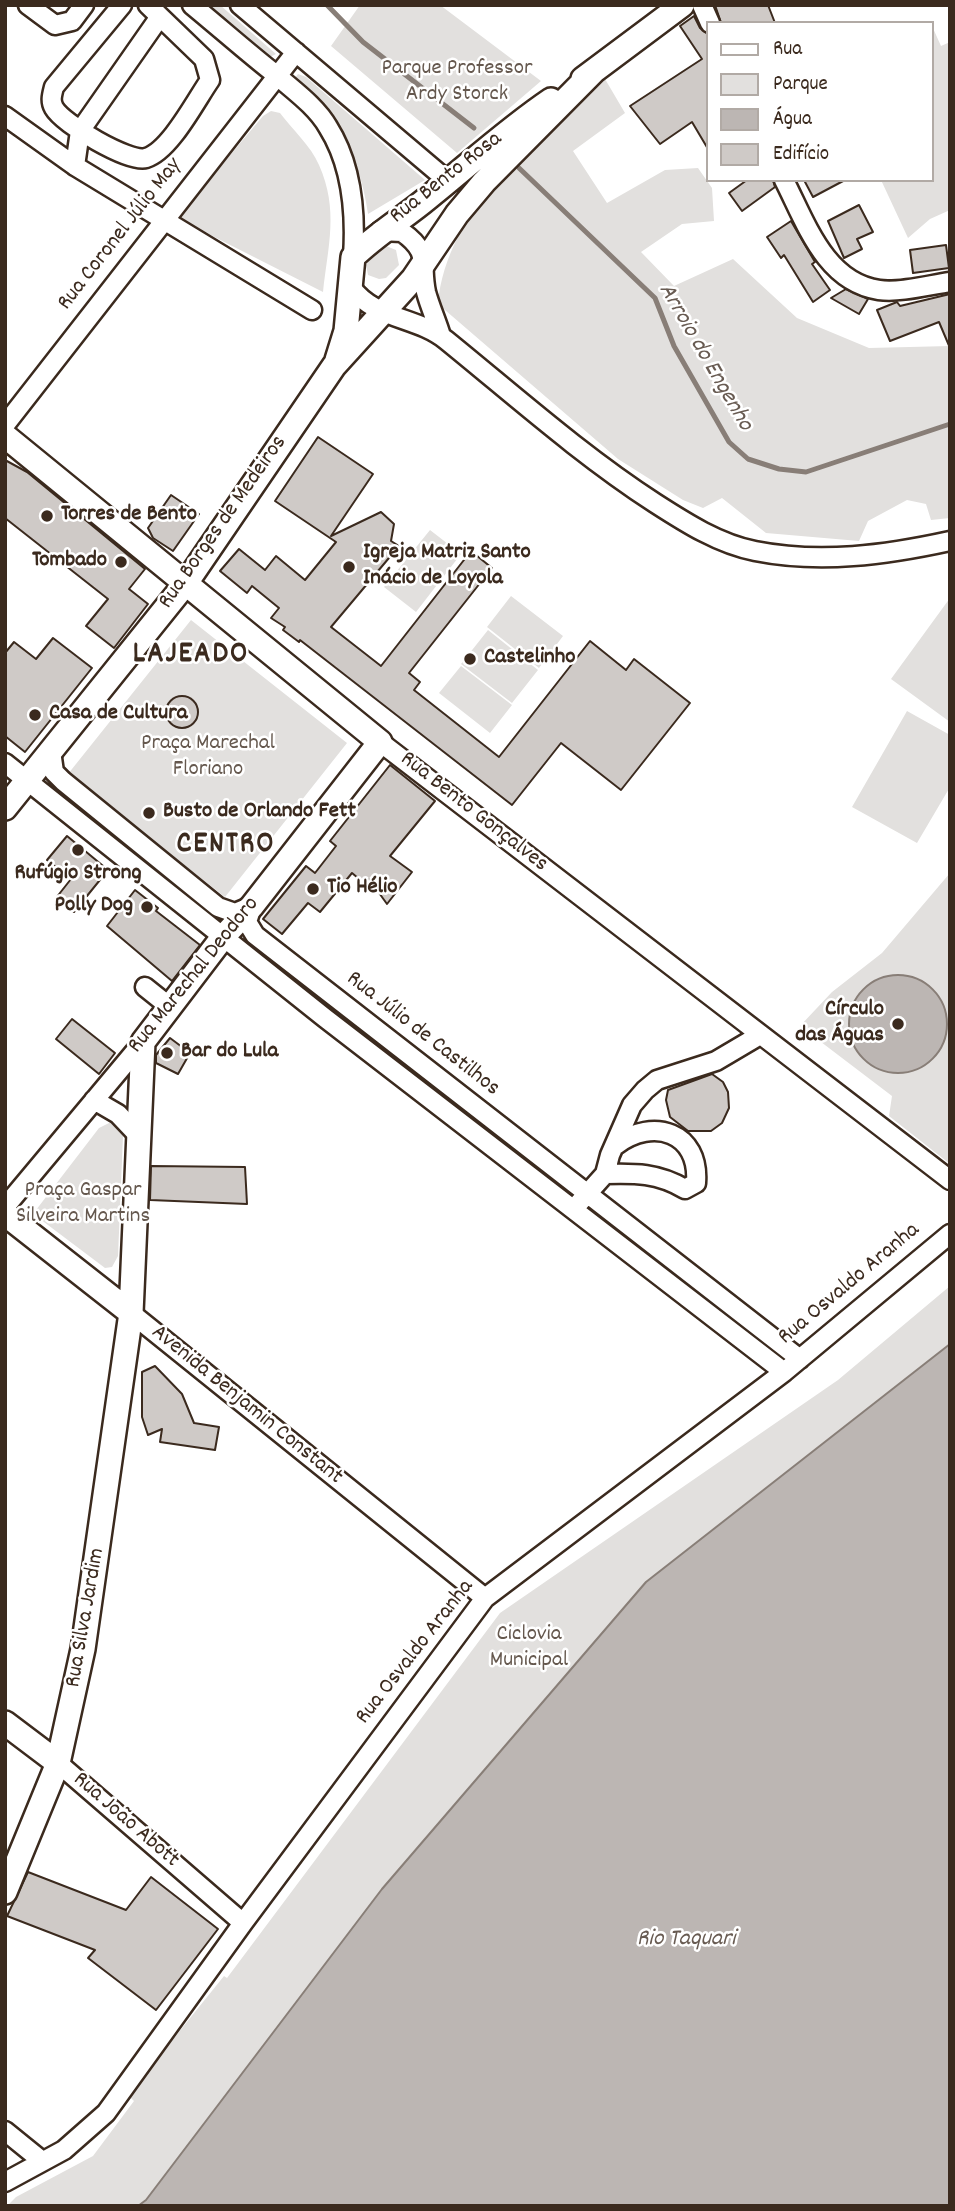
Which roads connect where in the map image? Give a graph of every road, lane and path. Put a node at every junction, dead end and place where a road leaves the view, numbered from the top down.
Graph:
1 (28, 5) edge
2 (84, 5) edge
3 (122, 5) edge
4 (192, 5) edge
5 (240, 5) edge
6 (682, 5) edge
7 (702, 5) edge
8 (154, 11) edge
9 (709, 21) edge
10 (296, 52) junction
11 (594, 71) junction
12 (276, 75) junction
13 (5, 116) edge
14 (80, 131) junction
15 (75, 166) junction
16 (448, 181) junction
17 (785, 182) edge
18 (162, 220) junction
19 (380, 231) junction
20 (431, 254) junction
21 (354, 257) junction
22 (950, 282) edge
23 (351, 286) junction
24 (312, 310) dead end
25 (376, 323) junction
26 (441, 336) junction
27 (334, 366) junction
28 (5, 425) edge
29 (5, 436) edge
30 (950, 541) edge
31 (186, 583) junction
32 (380, 742) junction
33 (51, 751) junction
34 (5, 763) edge
35 (27, 780) junction
36 (5, 808) edge
37 (252, 906) junction
38 (223, 937) junction
39 (145, 987) dead end
40 (338, 1000) junction
41 (170, 1007) junction
42 (325, 1018) junction
43 (760, 1035) junction
44 (143, 1042) junction
45 (94, 1100) junction
46 (469, 1102) junction
47 (455, 1119) junction
48 (137, 1134) junction
49 (616, 1145) junction
50 (605, 1174) junction
51 (950, 1180) edge
52 (587, 1194) junction
53 (5, 1207) edge
54 (573, 1210) junction
55 (5, 1214) edge
56 (950, 1234) edge
57 (135, 1259) junction
58 (705, 1286) junction
59 (110, 1295) junction
60 (692, 1301) junction
61 (130, 1324) junction
62 (800, 1359) junction
63 (784, 1372) junction
64 (485, 1598) junction
65 (5, 1723) edge
66 (58, 1763) junction
67 (5, 1892) edge
68 (243, 1923) junction
69 (5, 2130) edge
70 (42, 2161) junction
71 (5, 2182) edge

1 - 2 street
3 - 14 street
4 - 12 street
5 - 10 street
6 - 11 main road, Rua Bento Rosa
7 - 9 street
8 - 14 street
8 - 14 street
10 - 12 street, Rua Coronel Júlio May
10 - 16 street
11 - 16 main road, Rua Bento Rosa
11 - 20 main road, Rua Bento Rosa
12 - 18 street, Rua Coronel Júlio May
12 - 21 street
13 - 15 street
14 - 15 street
15 - 18 street
16 - 19 main road, Rua Bento Rosa
16 - 20 main road
17 - 22 street
18 - 24 street
18 - 28 street, Rua Coronel Júlio May
19 - 20 street
19 - 21 main road, Rua Bento Rosa
20 - 25 main road, Rua Bento Rosa
20 - 26 street
21 - 23 main road
23 - 25 street
23 - 27 main road, Rua Borges de Medeiros
25 - 26 street
25 - 27 main road, Rua Borges de Medeiros
26 - 30 street
27 - 31 main road, Rua Borges de Medeiros
29 - 31 main road, Rua Bento Gonçalves
31 - 32 main road, Rua Bento Gonçalves
31 - 33 main road, Rua Borges de Medeiros
32 - 37 main road, Rua Marechal Deodoro
32 - 43 street, Rua Bento Gonçalves
33 - 35 main road, Rua Borges de Medeiros
33 - 37 street
34 - 35 street, Rua Júlio de Castilhos
35 - 36 main road, Rua Borges de Medeiros
35 - 38 street, Rua Júlio de Castilhos
37 - 38 main road, Rua Marechal Deodoro
37 - 40 street, Rua Júlio de Castilhos
38 - 41 main road, Rua Marechal Deodoro
38 - 42 street, Rua Júlio de Castilhos
39 - 41 street
40 - 42 street
40 - 46 street, Rua Júlio de Castilhos
41 - 44 main road, Rua Marechal Deodoro
42 - 47 street, Rua Júlio de Castilhos
43 - 49 street
43 - 51 street, Rua Bento Gonçalves
44 - 45 street, Rua Marechal Deodoro
44 - 48 main road, Rua Silva Jardim
45 - 48 street
45 - 53 street, Rua Marechal Deodoro
46 - 47 street
46 - 52 street, Rua Júlio de Castilhos
47 - 54 street, Rua Júlio de Castilhos
48 - 57 main road, Rua Silva Jardim
49 - 50 street
49 - 50 street
50 - 52 street
52 - 54 street
52 - 58 street, Rua Júlio de Castilhos
54 - 60 street, Rua Júlio de Castilhos
55 - 59 main road
56 - 62 street, Rua Osvaldo Aranha
57 - 59 main road, Rua Silva Jardim
57 - 61 main road, Rua Silva Jardim
58 - 60 street
58 - 62 street, Rua Júlio de Castilhos
59 - 61 main road
60 - 63 street, Rua Júlio de Castilhos
61 - 64 street, Avenida Benjamin Constant
61 - 66 main road, Rua Silva Jardim
62 - 63 street, Rua Osvaldo Aranha
63 - 64 street, Rua Osvaldo Aranha
64 - 68 street, Rua Osvaldo Aranha
65 - 66 main road, Rua João Abott
66 - 67 main road, Rua Silva Jardim
66 - 68 street, Rua João Abott
68 - 70 street, Rua Osvaldo Aranha
69 - 70 street
70 - 71 street, Rua Osvaldo Aranha

